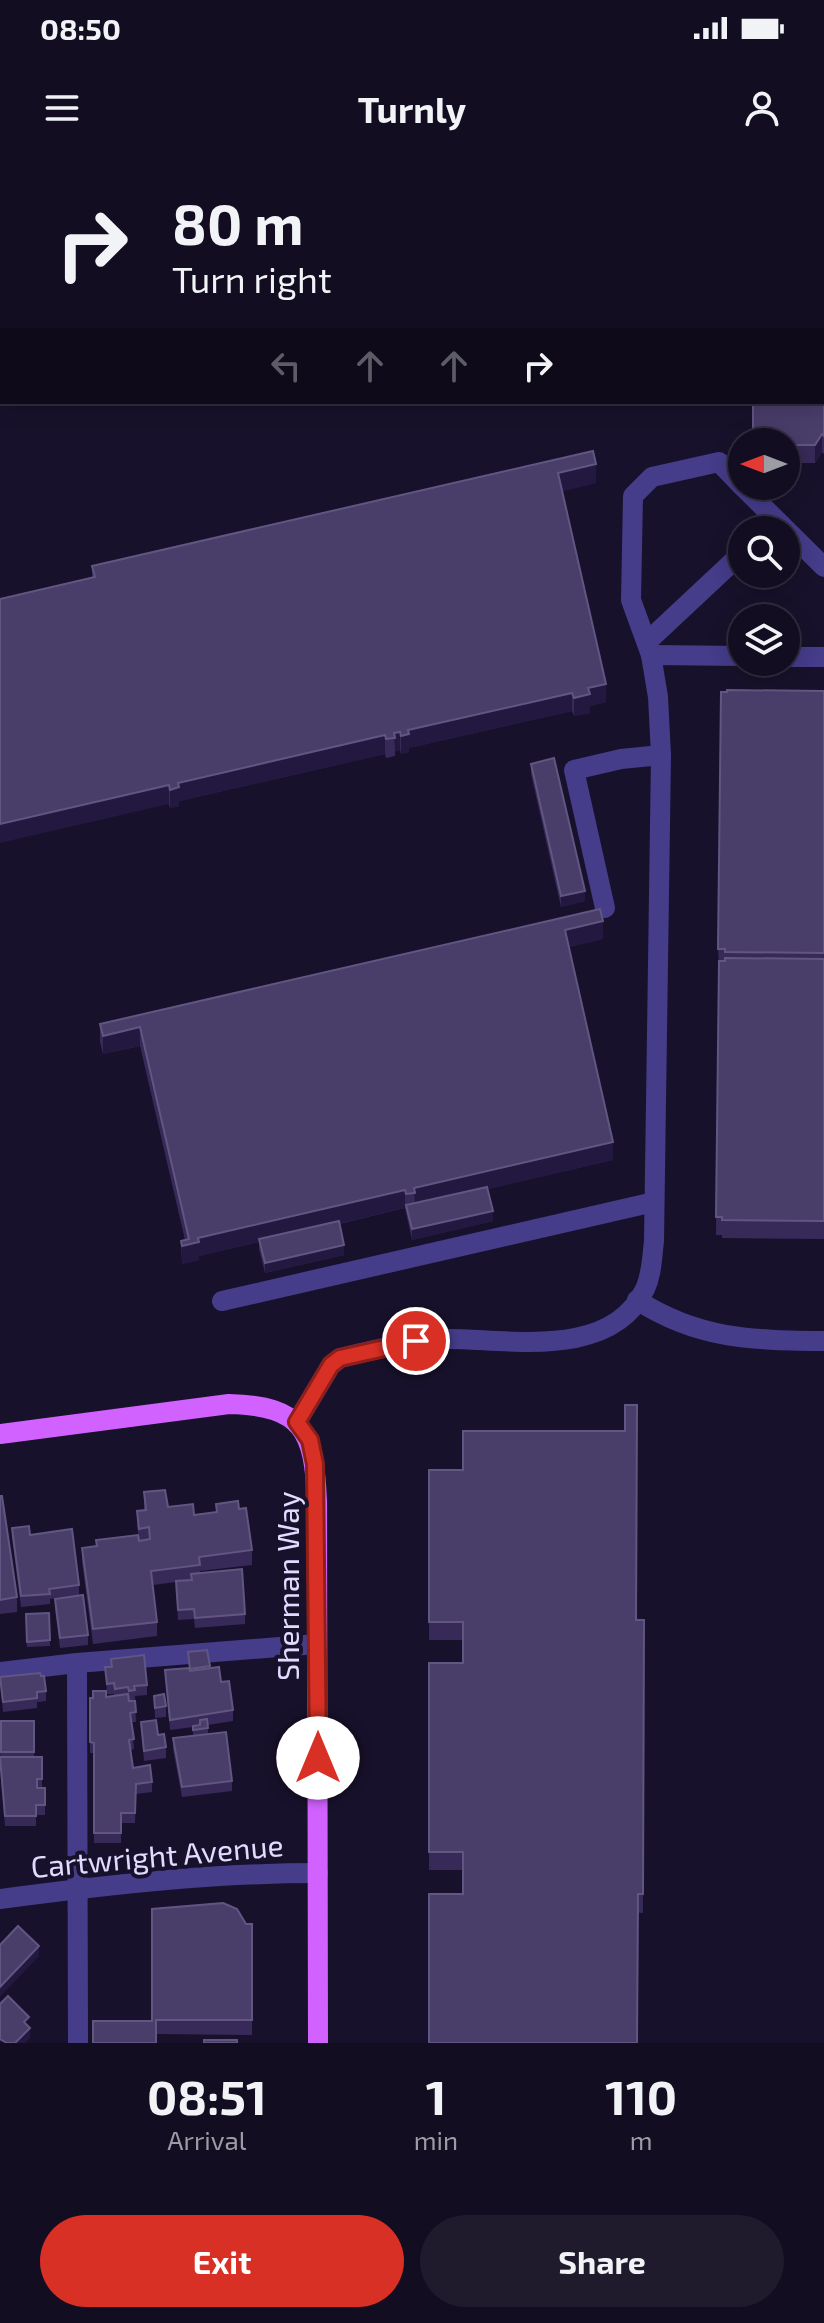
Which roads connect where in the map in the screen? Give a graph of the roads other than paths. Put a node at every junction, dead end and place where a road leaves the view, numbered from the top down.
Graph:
1 (728, 471) edge
2 (800, 548) edge
3 (728, 567) edge
4 (824, 567) edge
5 (649, 648) junction
6 (728, 655) edge
7 (800, 657) edge
8 (824, 657) edge
9 (661, 755) junction
10 (605, 908) dead end
11 (654, 1202) junction
12 (637, 1300) junction
13 (222, 1301) dead end
14 (824, 1341) edge
15 (297, 1422) junction
16 (0, 1434) edge
17 (317, 1644) junction
18 (77, 1663) junction
19 (0, 1672) edge
20 (318, 1873) junction
21 (79, 1888) junction
22 (0, 1899) edge
23 (78, 2043) edge
24 (318, 2043) edge

1 - 5 street
2 - 4 street
3 - 5 street
5 - 6 street
5 - 9 street
7 - 8 street
9 - 10 street
9 - 11 street
11 - 12 street
11 - 13 street
12 - 14 street
12 - 15 street
15 - 16 main road
15 - 17 main road, Sherman Way
17 - 18 street
17 - 20 main road, Sherman Way
18 - 19 street
18 - 21 street
20 - 21 street, Cartwright Avenue
20 - 24 main road, Sherman Way
21 - 22 street, Cartwright Avenue
21 - 23 street

